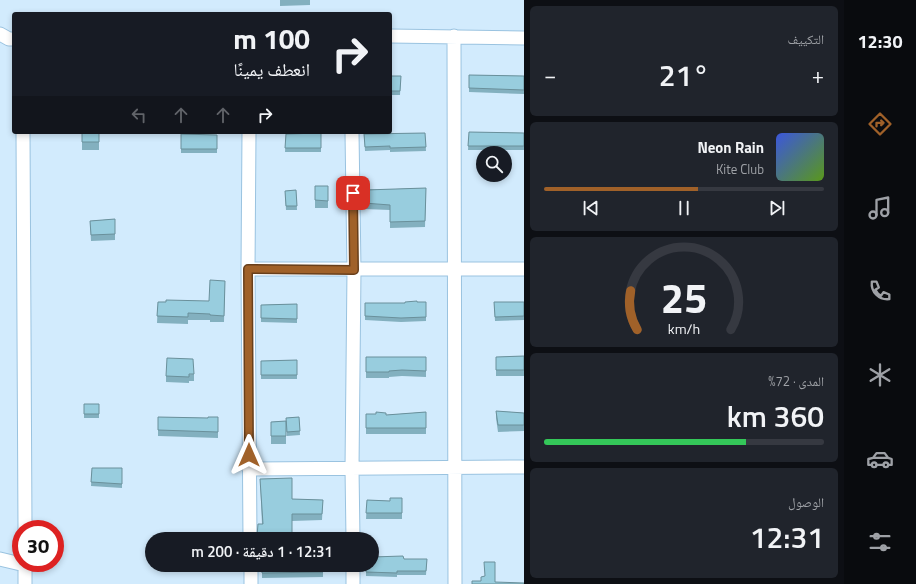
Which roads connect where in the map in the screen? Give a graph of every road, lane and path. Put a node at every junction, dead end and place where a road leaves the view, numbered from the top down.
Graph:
1 (0, 34) edge
2 (392, 36) edge
3 (454, 36) junction
4 (524, 38) edge
5 (12, 39) edge
6 (23, 134) edge
7 (249, 134) edge
8 (352, 134) edge
9 (454, 268) junction
10 (248, 269) junction
11 (524, 269) edge
12 (354, 270) junction
13 (455, 467) junction
14 (524, 467) edge
15 (352, 468) junction
16 (249, 469) junction
17 (24, 520) edge
18 (250, 532) edge
19 (353, 532) edge
20 (0, 559) edge
21 (12, 561) edge
22 (25, 572) edge
23 (251, 572) edge
24 (353, 572) edge
25 (25, 584) edge
26 (251, 584) edge
27 (353, 584) edge
28 (455, 584) edge

1 - 5 street
2 - 3 street
3 - 4 street
3 - 9 street
6 - 17 street
7 - 10 street
8 - 12 street
9 - 11 street
9 - 12 street
9 - 13 street
10 - 12 street
10 - 16 street
12 - 15 street
13 - 14 street
13 - 15 street
13 - 28 street
15 - 16 street
15 - 19 street
16 - 18 street
20 - 21 street
22 - 25 street
23 - 26 street
24 - 27 street

